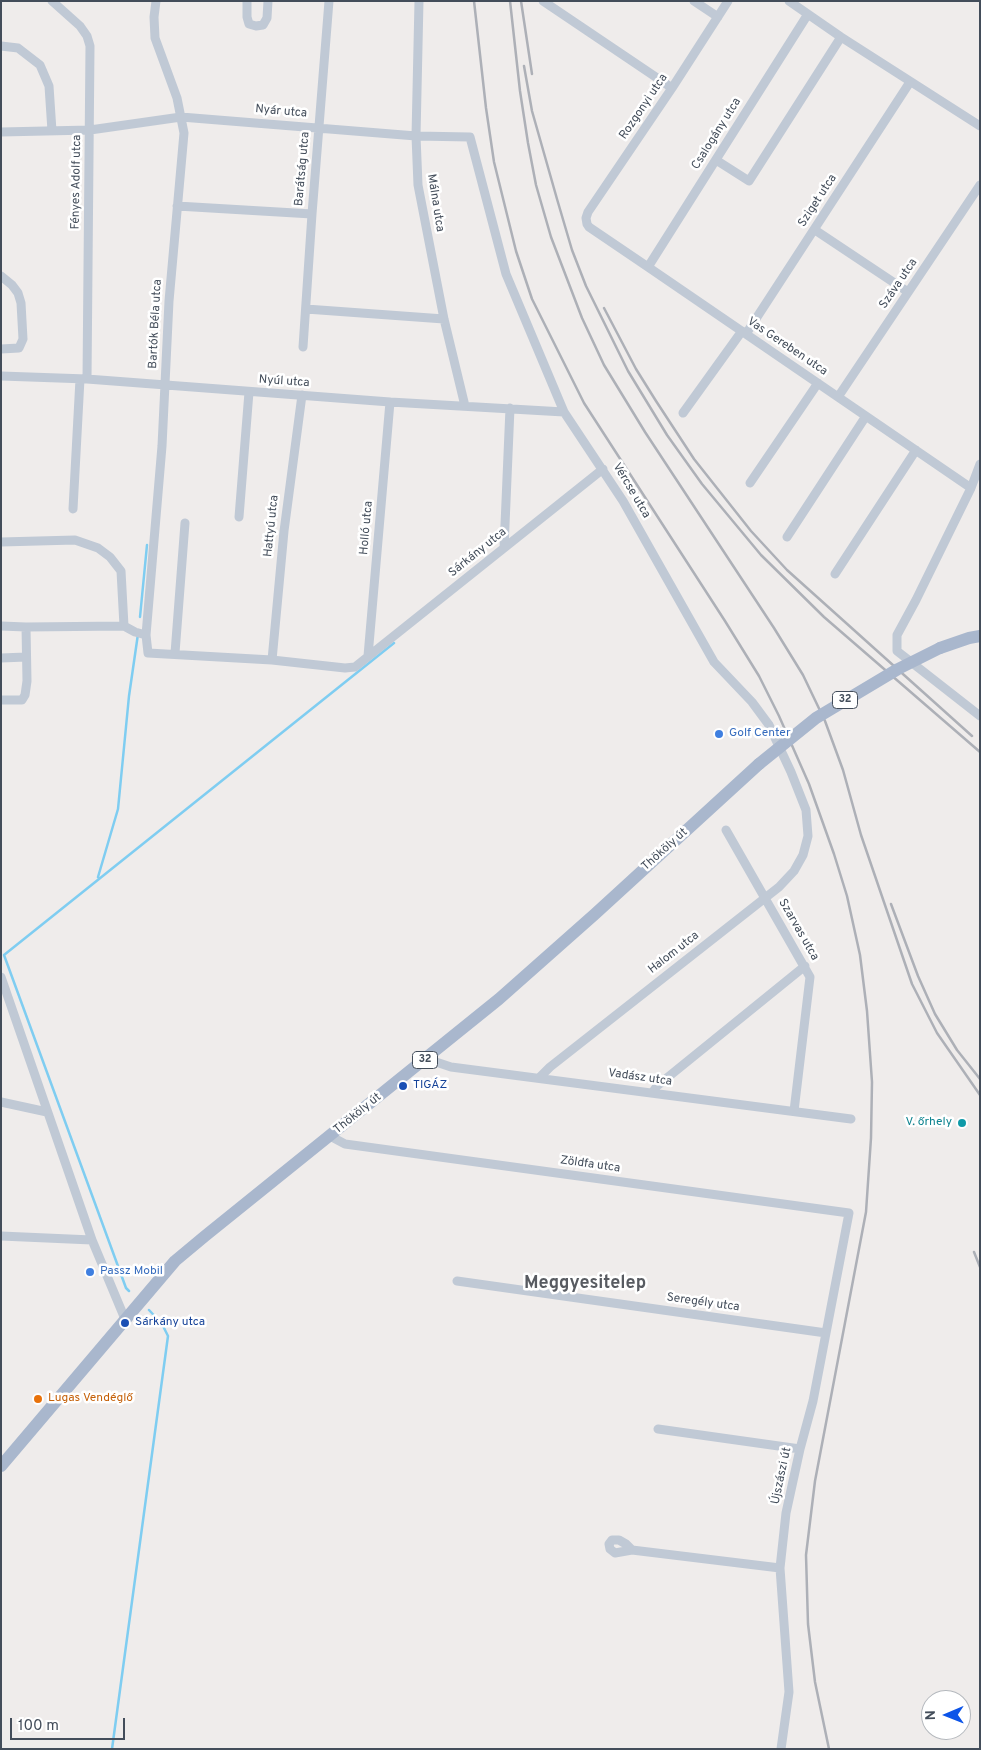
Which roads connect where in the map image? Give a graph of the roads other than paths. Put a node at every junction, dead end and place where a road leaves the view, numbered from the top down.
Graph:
1 (52, 1) edge
2 (156, 1) edge
3 (247, 1) edge
4 (268, 1) edge
5 (329, 1) edge
6 (418, 1) edge
7 (543, 1) edge
8 (694, 1) edge
9 (728, 1) edge
10 (789, 1) edge
11 (808, 14) junction
12 (718, 17) junction
13 (841, 37) junction
14 (1, 46) edge
15 (910, 82) junction
16 (672, 88) junction
17 (181, 117) junction
18 (980, 126) edge
19 (319, 127) junction
20 (90, 130) junction
21 (52, 131) junction
22 (1, 132) edge
23 (416, 136) junction
24 (470, 137) joint
25 (716, 160) junction
26 (980, 184) edge
27 (177, 206) junction
28 (312, 214) junction
29 (589, 227) joint
30 (815, 230) junction
31 (648, 268) junction
32 (1, 276) edge
33 (908, 292) junction
34 (306, 309) junction
35 (444, 319) junction
36 (744, 332) junction
37 (303, 347) dead end
38 (1, 349) edge
39 (1, 376) edge
40 (84, 379) junction
41 (818, 383) junction
42 (165, 385) junction
43 (249, 392) junction
44 (302, 395) junction
45 (838, 396) junction
46 (390, 402) junction
47 (465, 406) junction
48 (510, 408) junction
49 (564, 412) junction
50 (682, 413) dead end
51 (866, 416) junction
52 (916, 450) junction
53 (980, 464) edge
54 (603, 469) junction
55 (978, 477) edge
56 (750, 484) dead end
57 (970, 488) junction
58 (73, 509) dead end
59 (239, 517) dead end
60 (185, 523) dead end
61 (787, 537) dead end
62 (1, 542) edge
63 (504, 548) junction
64 (835, 574) dead end
65 (1, 626) edge
66 (124, 626) junction
67 (26, 627) junction
68 (146, 634) junction
69 (980, 636) edge
70 (148, 652) joint
71 (176, 653) junction
72 (368, 656) junction
73 (26, 657) junction
74 (1, 658) edge
75 (272, 660) junction
76 (1, 700) edge
77 (980, 716) edge
78 (726, 830) dead end
79 (808, 836) joint
80 (765, 898) junction
81 (805, 966) junction
82 (1, 977) edge
83 (426, 1059) junction
84 (540, 1078) junction
85 (652, 1093) junction
86 (1, 1102) edge
87 (794, 1111) junction
88 (47, 1112) junction
89 (851, 1118) dead end
90 (330, 1136) junction
91 (849, 1212) joint
92 (1, 1236) edge
93 (92, 1240) junction
94 (457, 1281) dead end
95 (125, 1319) junction
96 (826, 1333) junction
97 (658, 1429) dead end
98 (800, 1449) junction
99 (1, 1466) edge
100 (632, 1550) dead end
101 (780, 1568) junction
102 (781, 1749) edge

1 - 20 street, Fényes Adolf utca
2 - 17 street, Bartók Béla utca
3 - 4 street
5 - 19 street, Barátság utca
6 - 23 street, Málna utca
7 - 16 street
8 - 12 street
9 - 12 street, Rozgonyi utca
10 - 11 street
11 - 13 street
11 - 25 street, Csalogány utca
12 - 16 street, Rozgonyi utca
13 - 15 street
13 - 25 street
14 - 21 street
15 - 18 street
15 - 30 street, Sziget utca
16 - 29 street, Rozgonyi utca
17 - 19 street, Nyár utca
17 - 20 street, Nyár utca
17 - 27 street, Bartók Béla utca
19 - 23 street, Nyár utca
19 - 28 street, Barátság utca
20 - 21 street, Nyár utca
20 - 40 street, Fényes Adolf utca
21 - 22 street, Nyár utca
23 - 24 street, Nyár utca
23 - 35 street, Málna utca
24 - 49 street, Vércse utca
25 - 31 street, Csalogány utca
26 - 33 street, Száva utca
27 - 28 street
27 - 42 street, Bartók Béla utca
28 - 34 street, Barátság utca
29 - 31 street, Vas Gereben utca
30 - 33 street
30 - 36 street, Sziget utca
31 - 36 street, Vas Gereben utca
32 - 38 street
33 - 45 street, Száva utca
34 - 35 street
34 - 37 street, Barátság utca
35 - 47 street, Málna utca
36 - 41 street, Vas Gereben utca
36 - 50 street, Sziget utca
39 - 40 street, Nyúl utca
40 - 42 street, Nyúl utca
40 - 58 street, Fényes Adolf utca
41 - 45 street, Vas Gereben utca
41 - 56 street
42 - 43 street, Nyúl utca
42 - 68 street, Bartók Béla utca
43 - 44 street, Nyúl utca
43 - 59 street
44 - 46 street, Nyúl utca
44 - 75 street, Hattyú utca
45 - 51 street, Vas Gereben utca
46 - 47 street, Nyúl utca
46 - 72 street, Holló utca
47 - 48 street, Nyúl utca
48 - 49 street, Nyúl utca
48 - 63 street
49 - 54 street, Vércse utca
51 - 52 street, Vas Gereben utca
51 - 61 street
52 - 57 street, Vas Gereben utca
52 - 64 street
53 - 55 street
54 - 63 street, Sárkány utca
54 - 79 street, Vércse utca
55 - 57 street
57 - 77 street
60 - 71 street
62 - 66 street
63 - 72 street, Sárkány utca
65 - 67 street
66 - 67 street
66 - 68 street
67 - 73 street
68 - 70 street, Bartók Béla utca
69 - 83 main road, Thököly út / 32, bridge
70 - 71 street, Sárkány utca
71 - 75 street, Sárkány utca
72 - 75 street, Sárkány utca
73 - 74 street
73 - 76 street
78 - 80 street, Szarvas utca
79 - 80 street, Halom utca
80 - 81 street, Szarvas utca
80 - 84 street, Halom utca
81 - 85 street
81 - 87 street, Szarvas utca
82 - 88 street
83 - 84 street, Vadász utca
83 - 90 main road, Thököly út / 32
84 - 85 street, Vadász utca
85 - 87 street, Vadász utca
86 - 88 street
87 - 89 street, Vadász utca
88 - 93 street
90 - 91 street, Zöldfa utca
90 - 95 main road, Thököly út / 32
91 - 96 street, Újszászi út
92 - 93 street
93 - 95 street
94 - 96 street, Seregély utca
95 - 99 main road, Thököly út / 32
96 - 98 street, Újszászi út
97 - 98 street
98 - 101 street, Újszászi út
100 - 101 street
101 - 102 street, Újszászi út

